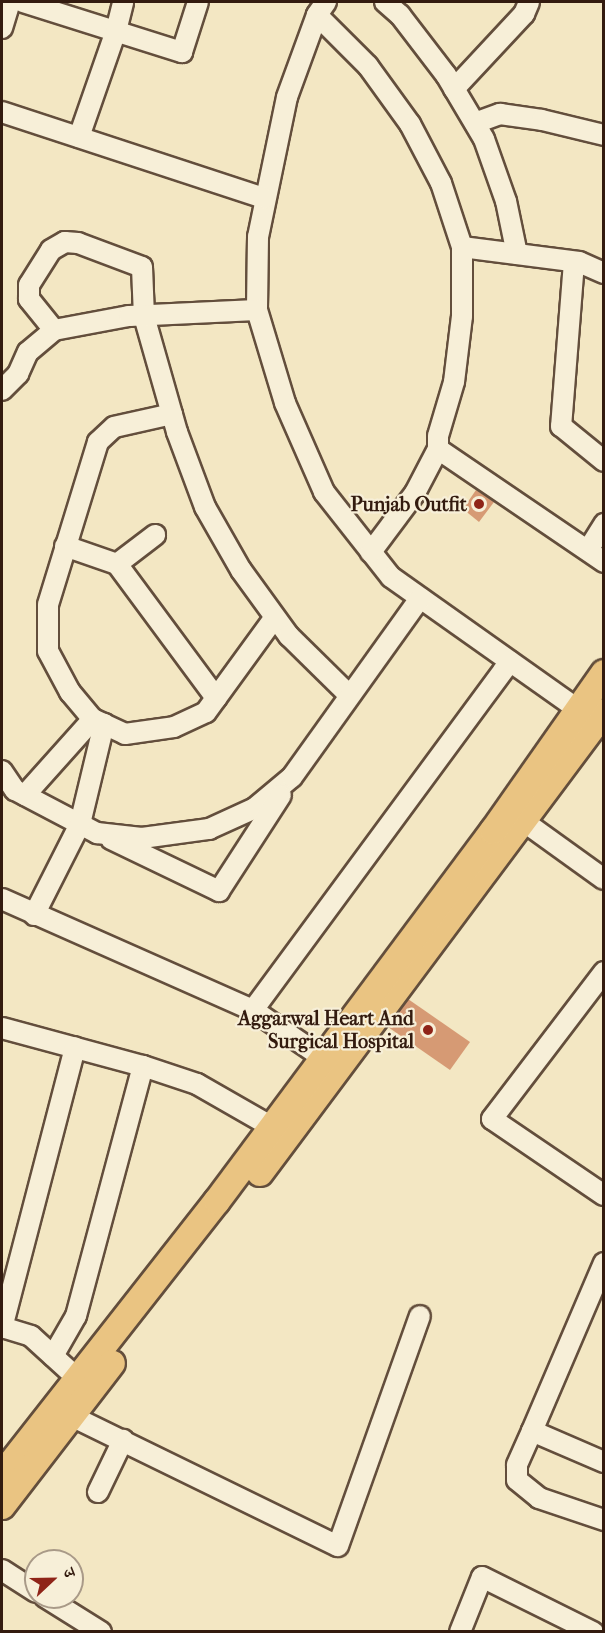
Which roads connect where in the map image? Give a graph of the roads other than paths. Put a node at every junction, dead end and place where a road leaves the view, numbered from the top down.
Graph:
1 (10, 2) edge
2 (23, 2) edge
3 (123, 2) edge
4 (198, 2) edge
5 (385, 2) edge
6 (528, 2) edge
7 (322, 8) edge
8 (2, 28) edge
9 (116, 31) junction
10 (454, 89) junction
11 (2, 112) edge
12 (474, 123) junction
13 (603, 135) edge
14 (79, 138) junction
15 (264, 198) junction
16 (462, 248) junction
17 (517, 254) junction
18 (574, 262) junction
19 (603, 273) edge
20 (257, 310) junction
21 (144, 316) junction
22 (54, 330) junction
23 (10, 371) edge
24 (2, 390) edge
25 (172, 414) junction
26 (438, 449) junction
27 (603, 462) edge
28 (603, 524) edge
29 (155, 535) dead end
30 (65, 546) junction
31 (588, 550) junction
32 (371, 552) junction
33 (603, 562) edge
34 (117, 564) junction
35 (420, 597) junction
36 (275, 617) junction
37 (510, 661) junction
38 (603, 673) edge
39 (349, 695) junction
40 (216, 698) junction
41 (593, 714) edge
42 (98, 722) junction
43 (2, 771) edge
44 (292, 777) junction
45 (14, 790) edge
46 (515, 815) junction
47 (88, 829) junction
48 (603, 879) edge
49 (2, 900) edge
50 (34, 915) junction
51 (603, 972) edge
52 (253, 1010) junction
53 (2, 1028) edge
54 (75, 1047) junction
55 (323, 1058) junction
56 (143, 1066) junction
57 (272, 1127) junction
58 (603, 1195) edge
59 (603, 1263) edge
60 (594, 1309) edge
61 (420, 1316) dead end
62 (2, 1328) edge
63 (53, 1356) junction
64 (84, 1384) junction
65 (63, 1412) junction
66 (532, 1431) junction
67 (123, 1440) junction
68 (603, 1462) edge
69 (2, 1475) edge
70 (98, 1492) dead end
71 (2, 1506) edge
72 (603, 1520) edge
73 (2, 1570) edge
74 (24, 1584) edge
75 (64, 1609) edge
76 (101, 1632) edge
77 (459, 1632) edge
78 (593, 1632) edge

1 - 8 street
2 - 9 street
3 - 9 street
4 - 9 street
5 - 10 street
6 - 10 street
7 - 15 street
7 - 16 street
9 - 14 street
10 - 12 street
11 - 14 street
12 - 13 street
12 - 17 street
14 - 15 street
15 - 20 street
16 - 17 street
16 - 26 street
17 - 18 street
18 - 19 street
18 - 27 street
20 - 21 street
20 - 32 street
21 - 22 street
21 - 22 street
21 - 25 street
22 - 23 street
23 - 24 street
25 - 30 street
25 - 36 street
26 - 31 street
26 - 32 street
28 - 31 street
29 - 34 street
30 - 34 street
30 - 42 street
31 - 33 street
32 - 35 street
34 - 40 street
35 - 37 street
35 - 39 street
36 - 39 street
36 - 40 street
37 - 41 street
37 - 52 street
38 - 41 main road
39 - 44 street
40 - 42 street
41 - 46 main road
42 - 45 street
42 - 47 street
43 - 45 street
44 - 47 street
44 - 47 street
45 - 47 street
46 - 48 street
46 - 55 main road
46 - 64 main road
47 - 50 street
49 - 50 street
50 - 52 street
51 - 58 street
52 - 55 street
53 - 54 street
54 - 56 street
54 - 62 street
55 - 57 main road
56 - 57 street
56 - 63 street
57 - 64 main road
59 - 60 street
60 - 66 street
61 - 67 street
62 - 63 street
63 - 64 street
64 - 65 main road
65 - 67 street
65 - 69 main road
65 - 71 main road
66 - 68 street
66 - 72 street
67 - 70 street
73 - 74 street
75 - 76 street
77 - 78 street

